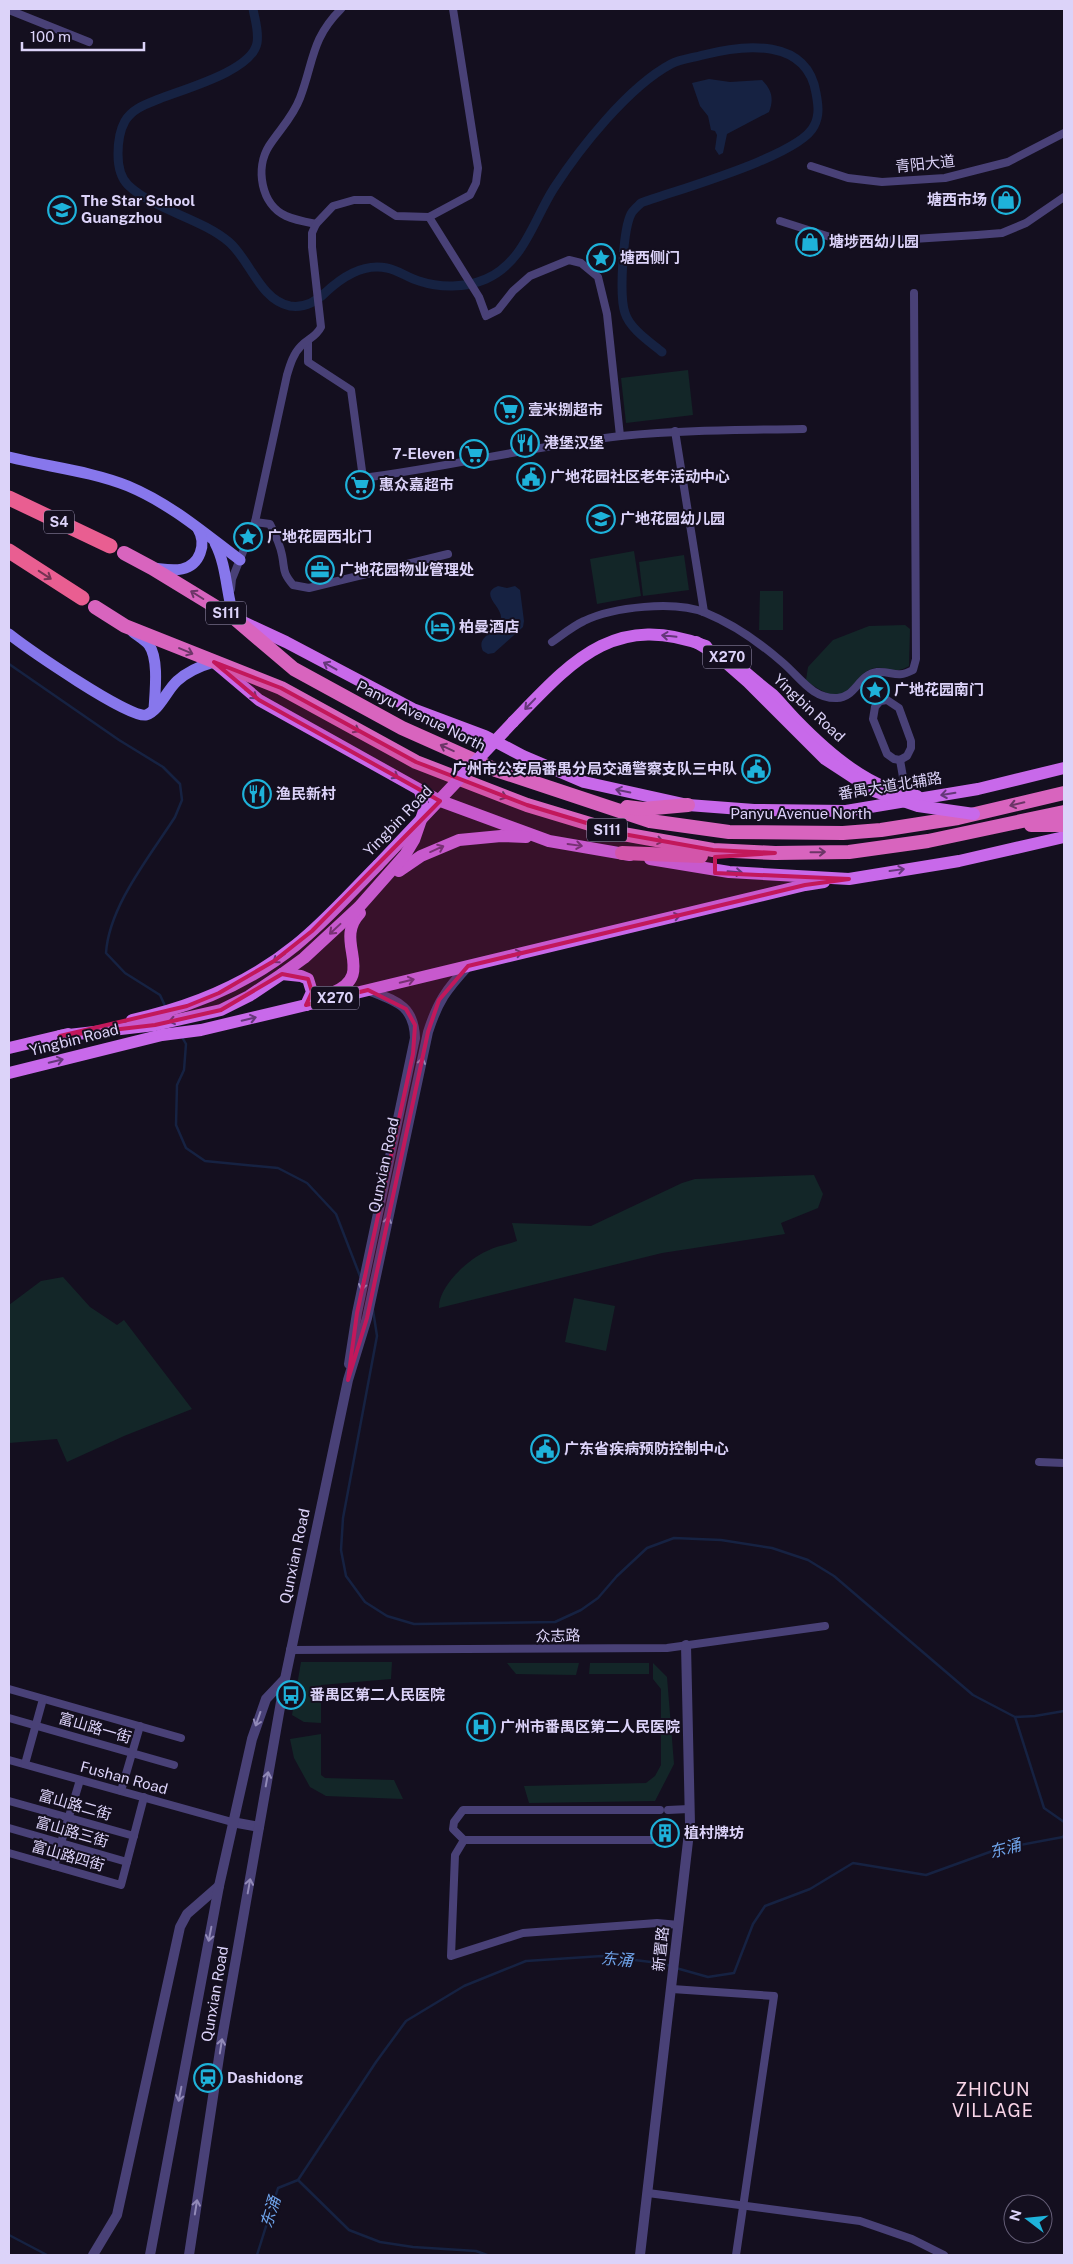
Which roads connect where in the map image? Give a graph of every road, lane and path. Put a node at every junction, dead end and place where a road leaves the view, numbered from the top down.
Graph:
1 (341, 9) edge
2 (453, 9) edge
3 (9, 10) edge
4 (89, 42) dead end
5 (1064, 133) edge
6 (811, 166) dead end
7 (1064, 197) edge
8 (429, 217) junction
9 (780, 221) dead end
10 (316, 224) junction
11 (914, 293) dead end
12 (308, 342) junction
13 (803, 428) dead end
14 (675, 432) junction
15 (620, 436) junction
16 (9, 457) edge
17 (9, 498) edge
18 (255, 522) junction
19 (194, 523) junction
20 (215, 542) junction
21 (110, 546) dead end
22 (9, 551) edge
23 (124, 553) dead end
24 (448, 554) dead end
25 (240, 560) junction
26 (152, 568) junction
27 (82, 598) dead end
28 (229, 603) junction
29 (95, 607) dead end
30 (704, 612) junction
31 (234, 618) junction
32 (125, 626) junction
33 (9, 634) edge
34 (552, 642) dead end
35 (696, 642) junction
36 (214, 662) junction
37 (869, 675) junction
38 (321, 684) junction
39 (880, 701) junction
40 (310, 704) junction
41 (154, 709) junction
42 (900, 760) junction
43 (1064, 768) edge
44 (420, 790) junction
45 (1064, 793) edge
46 (906, 794) junction
47 (927, 797) junction
48 (593, 802) junction
49 (688, 805) junction
50 (1064, 812) edge
51 (974, 814) junction
52 (1006, 825) junction
53 (1064, 825) edge
54 (1064, 838) edge
55 (549, 841) junction
56 (622, 853) junction
57 (775, 853) junction
58 (849, 879) junction
59 (468, 966) junction
60 (282, 974) junction
61 (368, 990) junction
62 (326, 1001) junction
63 (306, 1006) junction
64 (156, 1025) junction
65 (9, 1048) edge
66 (9, 1073) edge
67 (348, 1380) junction
68 (1039, 1462) dead end
69 (1064, 1463) edge
70 (825, 1626) dead end
71 (686, 1645) junction
72 (290, 1650) junction
73 (285, 1679) junction
74 (9, 1689) edge
75 (43, 1699) junction
76 (9, 1718) edge
77 (36, 1726) junction
78 (140, 1726) junction
79 (181, 1738) dead end
80 (132, 1753) junction
81 (9, 1760) edge
82 (25, 1764) junction
83 (174, 1765) dead end
84 (80, 1780) junction
85 (121, 1791) junction
86 (144, 1797) junction
87 (9, 1801) edge
88 (689, 1809) junction
89 (68, 1818) junction
90 (232, 1822) junction
91 (259, 1827) junction
92 (9, 1828) edge
93 (134, 1836) junction
94 (464, 1840) junction
95 (652, 1840) dead end
96 (61, 1843) junction
97 (9, 1853) edge
98 (127, 1862) junction
99 (54, 1866) junction
100 (219, 1886) junction
101 (679, 1925) junction
102 (672, 1989) junction
103 (648, 2193) junction
104 (742, 2206) junction
105 (93, 2255) edge
106 (150, 2255) edge
107 (189, 2255) edge
108 (640, 2255) edge
109 (736, 2255) edge
110 (944, 2255) edge

1 - 10 street
2 - 8 street
3 - 4 street
5 - 6 street, 青阳大道
7 - 9 street
8 - 10 street
8 - 15 street
10 - 12 street
11 - 37 street
12 - 15 street
12 - 18 street
13 - 14 street
14 - 15 street
14 - 30 street
16 - 19 main road
17 - 21 highway, S4
18 - 24 street
18 - 25 street
19 - 20 main road
19 - 26 main road
20 - 25 main road
20 - 28 main road
22 -> 27 highway
23 - 26 highway, Panyu Avenue North / S111
25 - 28 street
31 -> 26 highway, Panyu Avenue North / S111
28 - 31 main road
29 - 32 highway, S111
30 - 34 street
30 - 37 street
31 - 38 highway, Panyu Avenue North / S111
49 -> 31 main road, 番禺大道北辅路
32 -> 36 highway, S111
32 - 41 main road
33 - 41 main road
35 - 46 main road, Yingbin Road / X270
35 - 51 main road, bridge
35 -> 64 main road, Yingbin Road / X270, bridge
36 - 40 highway, S111
36 - 41 main road
36 -> 44 main road
37 - 39 street
38 - 40 highway
48 -> 38 highway, Panyu Avenue North / S111
39 - 42 street
39 - 42 street
40 -> 57 highway, S111
42 - 46 street
43 -> 47 main road, 番禺大道北辅路
44 - 55 main road
44 -> 60 main road
45 -> 51 highway, Panyu Avenue North / S111
46 - 47 main road, Yingbin Road / X270
47 - 49 main road, 番禺大道北辅路
48 - 49 highway
48 - 51 highway, Panyu Avenue North / S111
50 - 52 highway, S111
52 - 53 highway
57 -> 52 highway, S111
58 -> 54 main road
55 -> 56 main road
62 -> 55 main road
56 - 57 highway
56 -> 58 main road
59 -> 58 main road, Yingbin Road / X270
61 -> 59 main road, Yingbin Road / X270
67 -> 59 street, Qunxian Road
60 - 63 main road
60 -> 64 main road
61 - 62 main road, Yingbin Road / X270
61 -> 67 street, Qunxian Road
62 - 63 main road, Yingbin Road / X270
64 -> 63 main road, Yingbin Road / X270
64 - 65 main road, Yingbin Road / X270
66 -> 64 main road, Yingbin Road / X270
67 - 72 street, Qunxian Road
68 - 69 street
70 - 71 street, 众志路
71 - 72 street, 众志路
71 - 88 street, 新置路
72 - 73 street, Qunxian Road
73 -> 90 street, Qunxian Road
91 -> 73 street, Qunxian Road
74 - 75 street
75 - 77 street
75 - 78 street
76 - 77 street, 富山路一街
77 - 80 street, 富山路一街
77 - 82 street
78 - 79 street
78 - 80 street
80 - 83 street, 富山路一街
80 - 85 street
81 - 82 street, Fushan Road
82 - 84 street, Fushan Road
84 - 85 street, Fushan Road
84 - 89 street
85 - 86 street, Fushan Road
86 - 90 street, Fushan Road
86 - 93 street
87 - 89 street, 富山路二街
88 - 94 street
88 - 101 street, 新置路
89 - 93 street, 富山路二街
89 - 96 street
90 - 91 street
90 - 100 street, Qunxian Road
107 -> 91 street, Qunxian Road
92 - 96 street, 富山路三街
93 - 98 street
94 - 95 street
94 - 101 street
96 - 98 street, 富山路三街
96 - 99 street
97 - 99 street, 富山路四街
98 - 99 street, 富山路四街
100 - 105 street
100 -> 106 street, Qunxian Road
101 - 102 street, 新置路
102 - 103 street, 新置路
102 - 104 street
103 - 104 street
103 - 108 street, 新置路
104 - 109 street
104 - 110 street

